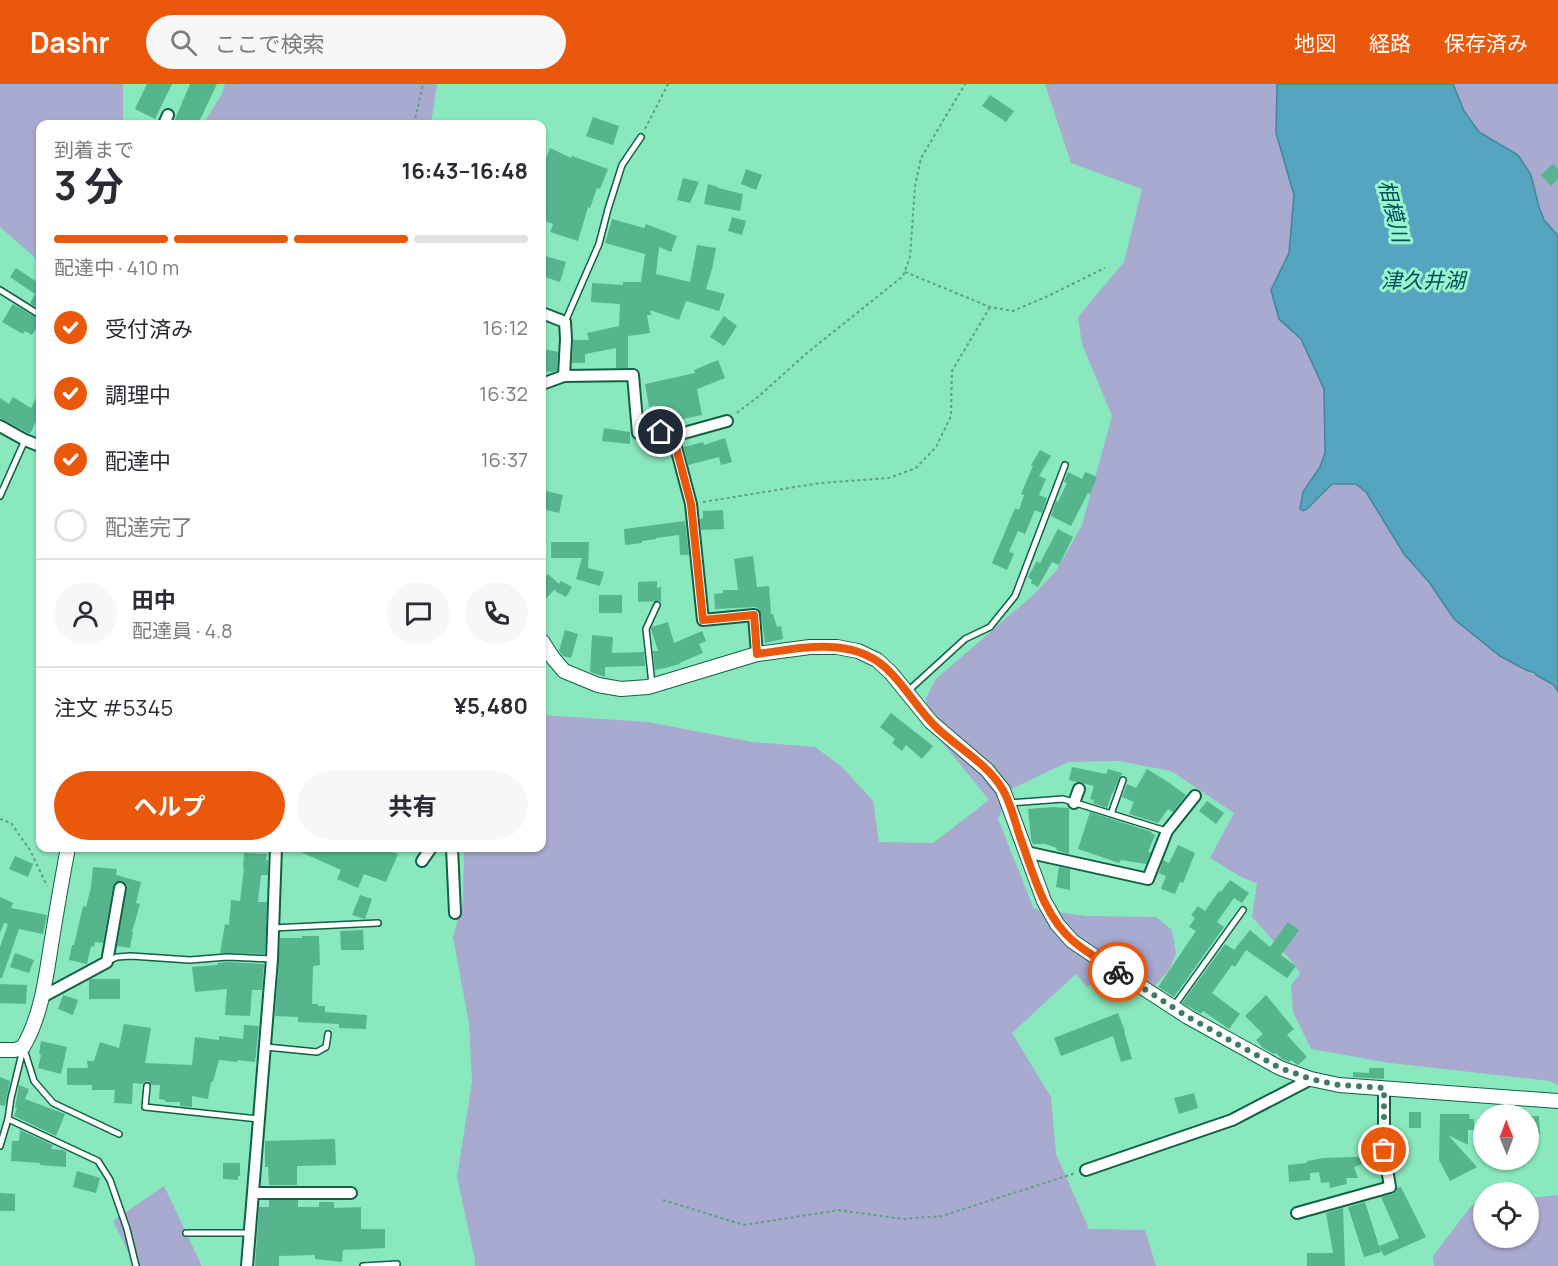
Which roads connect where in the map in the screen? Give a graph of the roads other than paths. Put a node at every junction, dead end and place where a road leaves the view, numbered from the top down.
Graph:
1 (641, 137) road end
2 (0, 290) edge
3 (36, 312) edge
4 (546, 315) edge
5 (565, 322) junction
6 (564, 376) junction
7 (546, 383) edge
8 (727, 421) road end
9 (0, 426) edge
10 (673, 436) junction
11 (25, 440) junction
12 (36, 444) edge
13 (1065, 465) dead end
14 (0, 496) edge
15 (657, 605) dead end
16 (546, 647) edge
17 (757, 654) junction
18 (652, 686) junction
19 (907, 692) junction
20 (1123, 780) dead end
21 (1079, 789) dead end
22 (1195, 796) dead end
23 (1008, 803) junction
24 (1074, 803) junction
25 (1111, 814) junction
26 (1167, 831) junction
27 (67, 852) edge
28 (276, 852) edge
29 (428, 852) edge
30 (452, 852) edge
31 (1026, 852) junction
32 (422, 861) dead end
33 (120, 888) dead end
34 (1243, 910) dead end
35 (455, 914) dead end
36 (378, 922) dead end
37 (272, 928) junction
38 (272, 958) junction
39 (107, 962) junction
40 (42, 997) junction
41 (1173, 1007) junction
42 (328, 1034) dead end
43 (24, 1047) junction
44 (264, 1047) junction
45 (0, 1050) edge
46 (1311, 1079) junction
47 (147, 1086) dead end
48 (1384, 1088) junction
49 (1558, 1101) edge
50 (8, 1119) junction
51 (258, 1119) junction
52 (119, 1134) dead end
53 (0, 1146) edge
54 (1086, 1170) road end
55 (253, 1193) junction
56 (351, 1193) dead end
57 (1297, 1214) dead end
58 (186, 1233) dead end
59 (250, 1233) junction
60 (397, 1264) dead end
61 (136, 1266) edge
62 (247, 1266) edge
63 (363, 1266) edge

1 - 5 lane
2 - 3 lane
4 - 5 street
5 - 6 street
6 - 7 street
6 - 10 street
8 - 10 street
9 - 11 street
10 - 17 street
11 - 12 street
11 - 14 lane
13 - 19 lane
15 - 18 lane
16 - 18 street
17 - 18 street
17 - 19 street
19 - 23 street
20 - 25 lane
21 - 24 street
22 - 26 street
23 - 24 lane
23 - 31 street
24 - 25 lane
25 - 26 lane
26 - 31 street
27 - 40 street
28 - 37 street
29 - 32 street
30 - 35 street
31 - 41 street
33 - 39 street
34 - 41 lane
36 - 37 lane
37 - 38 street
38 - 39 lane
38 - 44 street
39 - 40 street
40 - 43 street
41 - 46 street
42 - 44 lane
43 - 45 street
43 - 50 lane
43 - 52 lane
44 - 51 street
46 - 48 street
46 - 54 street
47 - 51 lane
48 - 49 street
48 - 57 street
50 - 53 lane
50 - 61 lane
51 - 55 street
55 - 56 street
55 - 59 street
58 - 59 lane
59 - 62 street
60 - 63 lane

